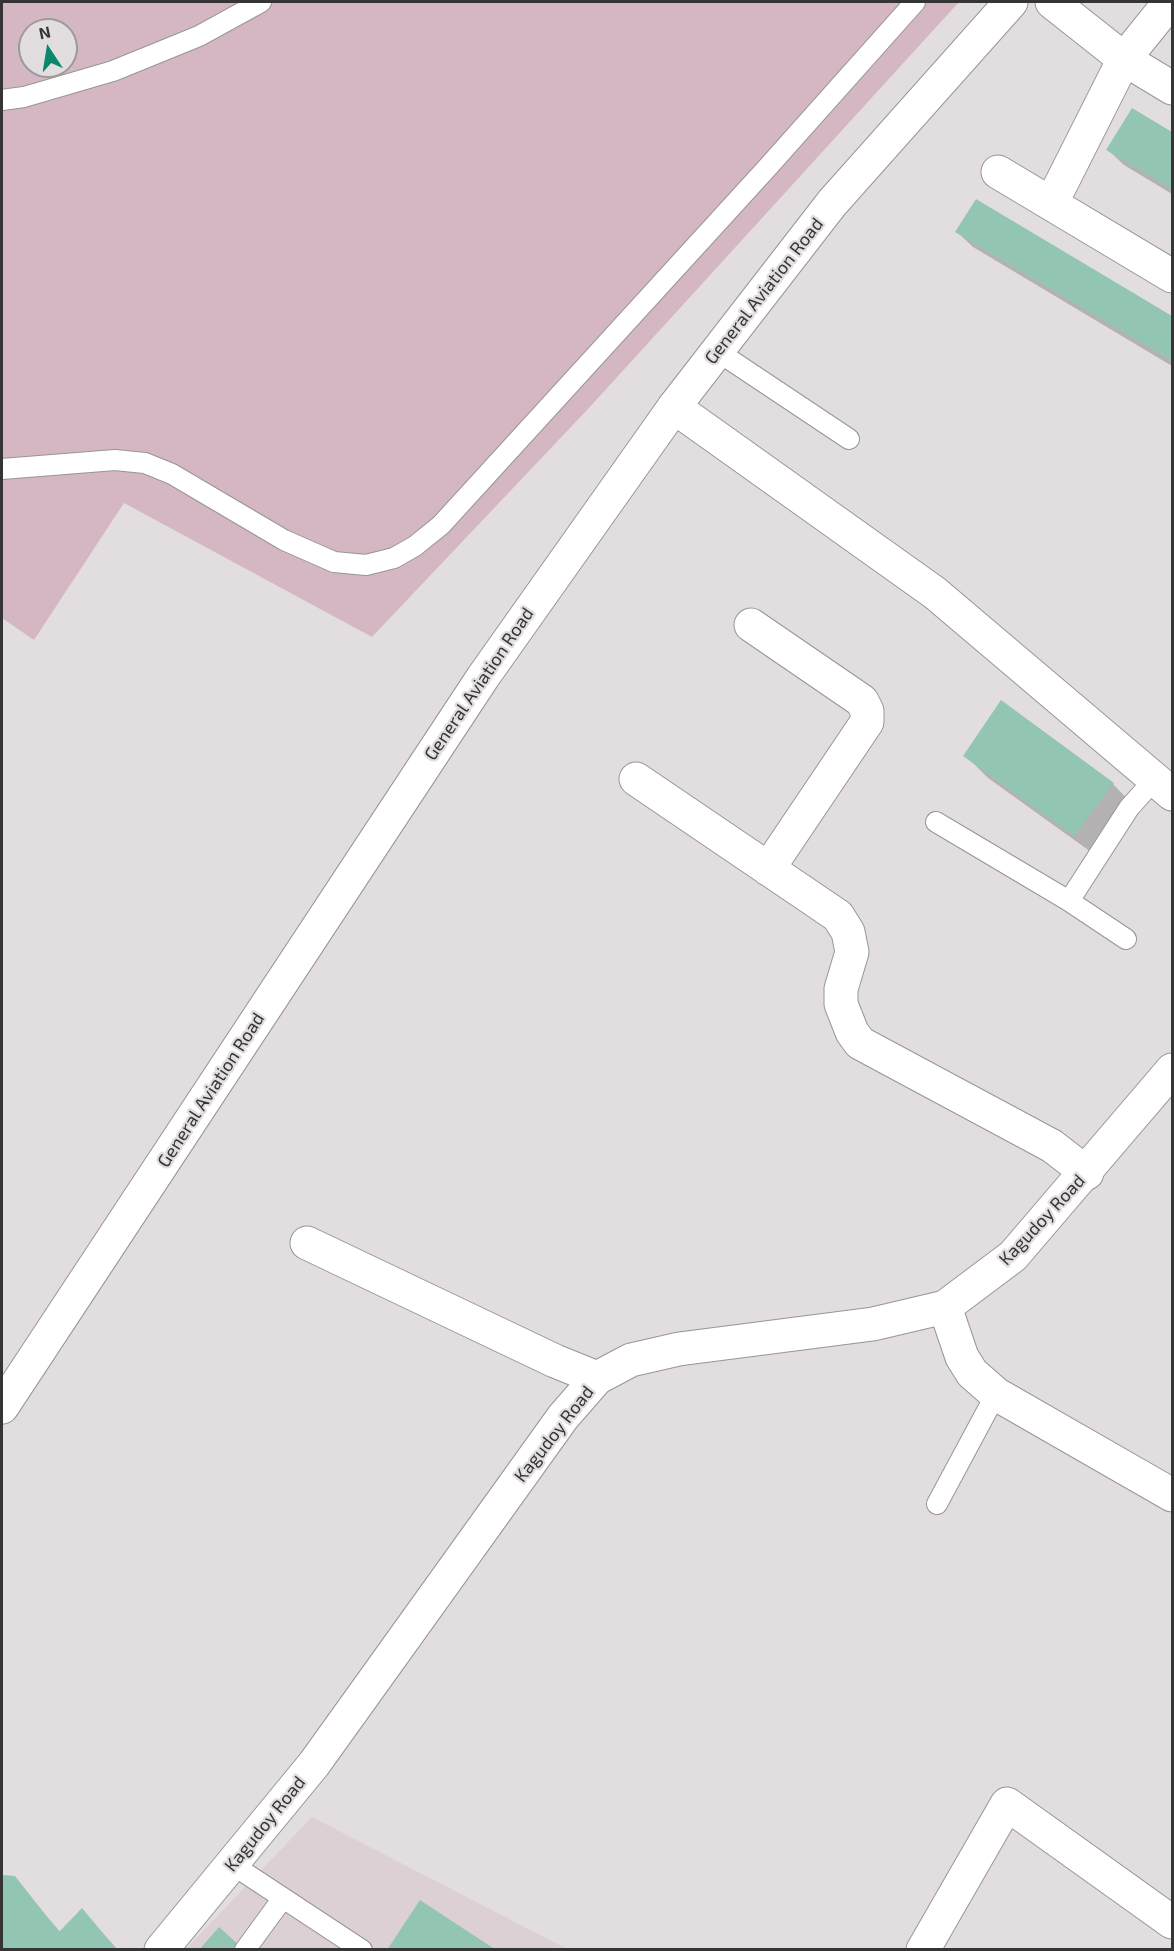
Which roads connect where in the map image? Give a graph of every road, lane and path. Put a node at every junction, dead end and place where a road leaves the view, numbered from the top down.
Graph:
1 (261, 2) edge
2 (915, 2) edge
3 (1011, 2) edge
4 (1052, 2) edge
5 (1170, 2) edge
6 (1124, 59) junction
7 (1173, 88) edge
8 (2, 99) edge
9 (998, 172) dead end
10 (1052, 202) junction
11 (1173, 276) edge
12 (717, 351) junction
13 (674, 407) junction
14 (849, 439) dead end
15 (2, 469) edge
16 (751, 625) dead end
17 (636, 779) dead end
18 (1163, 787) edge
19 (936, 822) dead end
20 (768, 869) junction
21 (1069, 901) junction
22 (1126, 939) dead end
23 (1173, 1070) edge
24 (1087, 1173) junction
25 (307, 1243) dead end
26 (945, 1307) junction
27 (597, 1378) junction
28 (996, 1394) junction
29 (2, 1407) edge
30 (1173, 1495) edge
31 (937, 1504) dead end
32 (233, 1865) junction
33 (284, 1898) junction
34 (1173, 1922) edge
35 (160, 1950) edge
36 (245, 1950) edge
37 (362, 1950) edge
38 (923, 1950) edge

1 - 8 lane
2 - 15 lane
3 - 12 street, General Aviation Road
4 - 6 street
5 - 6 street
6 - 7 street
6 - 10 street
9 - 10 street
10 - 11 street
12 - 13 street, General Aviation Road
12 - 14 lane
13 - 18 street
13 - 29 street, General Aviation Road
16 - 20 street
17 - 20 street
18 - 21 lane
19 - 21 lane
20 - 24 street
21 - 22 lane
23 - 24 street, Kagudoy Road
24 - 26 street, Kagudoy Road
25 - 27 street
26 - 27 street, Kagudoy Road
26 - 28 street
27 - 32 street, Kagudoy Road
28 - 30 street
28 - 31 lane
32 - 33 lane
32 - 35 street, Kagudoy Road
33 - 36 lane
33 - 37 lane
34 - 38 street

